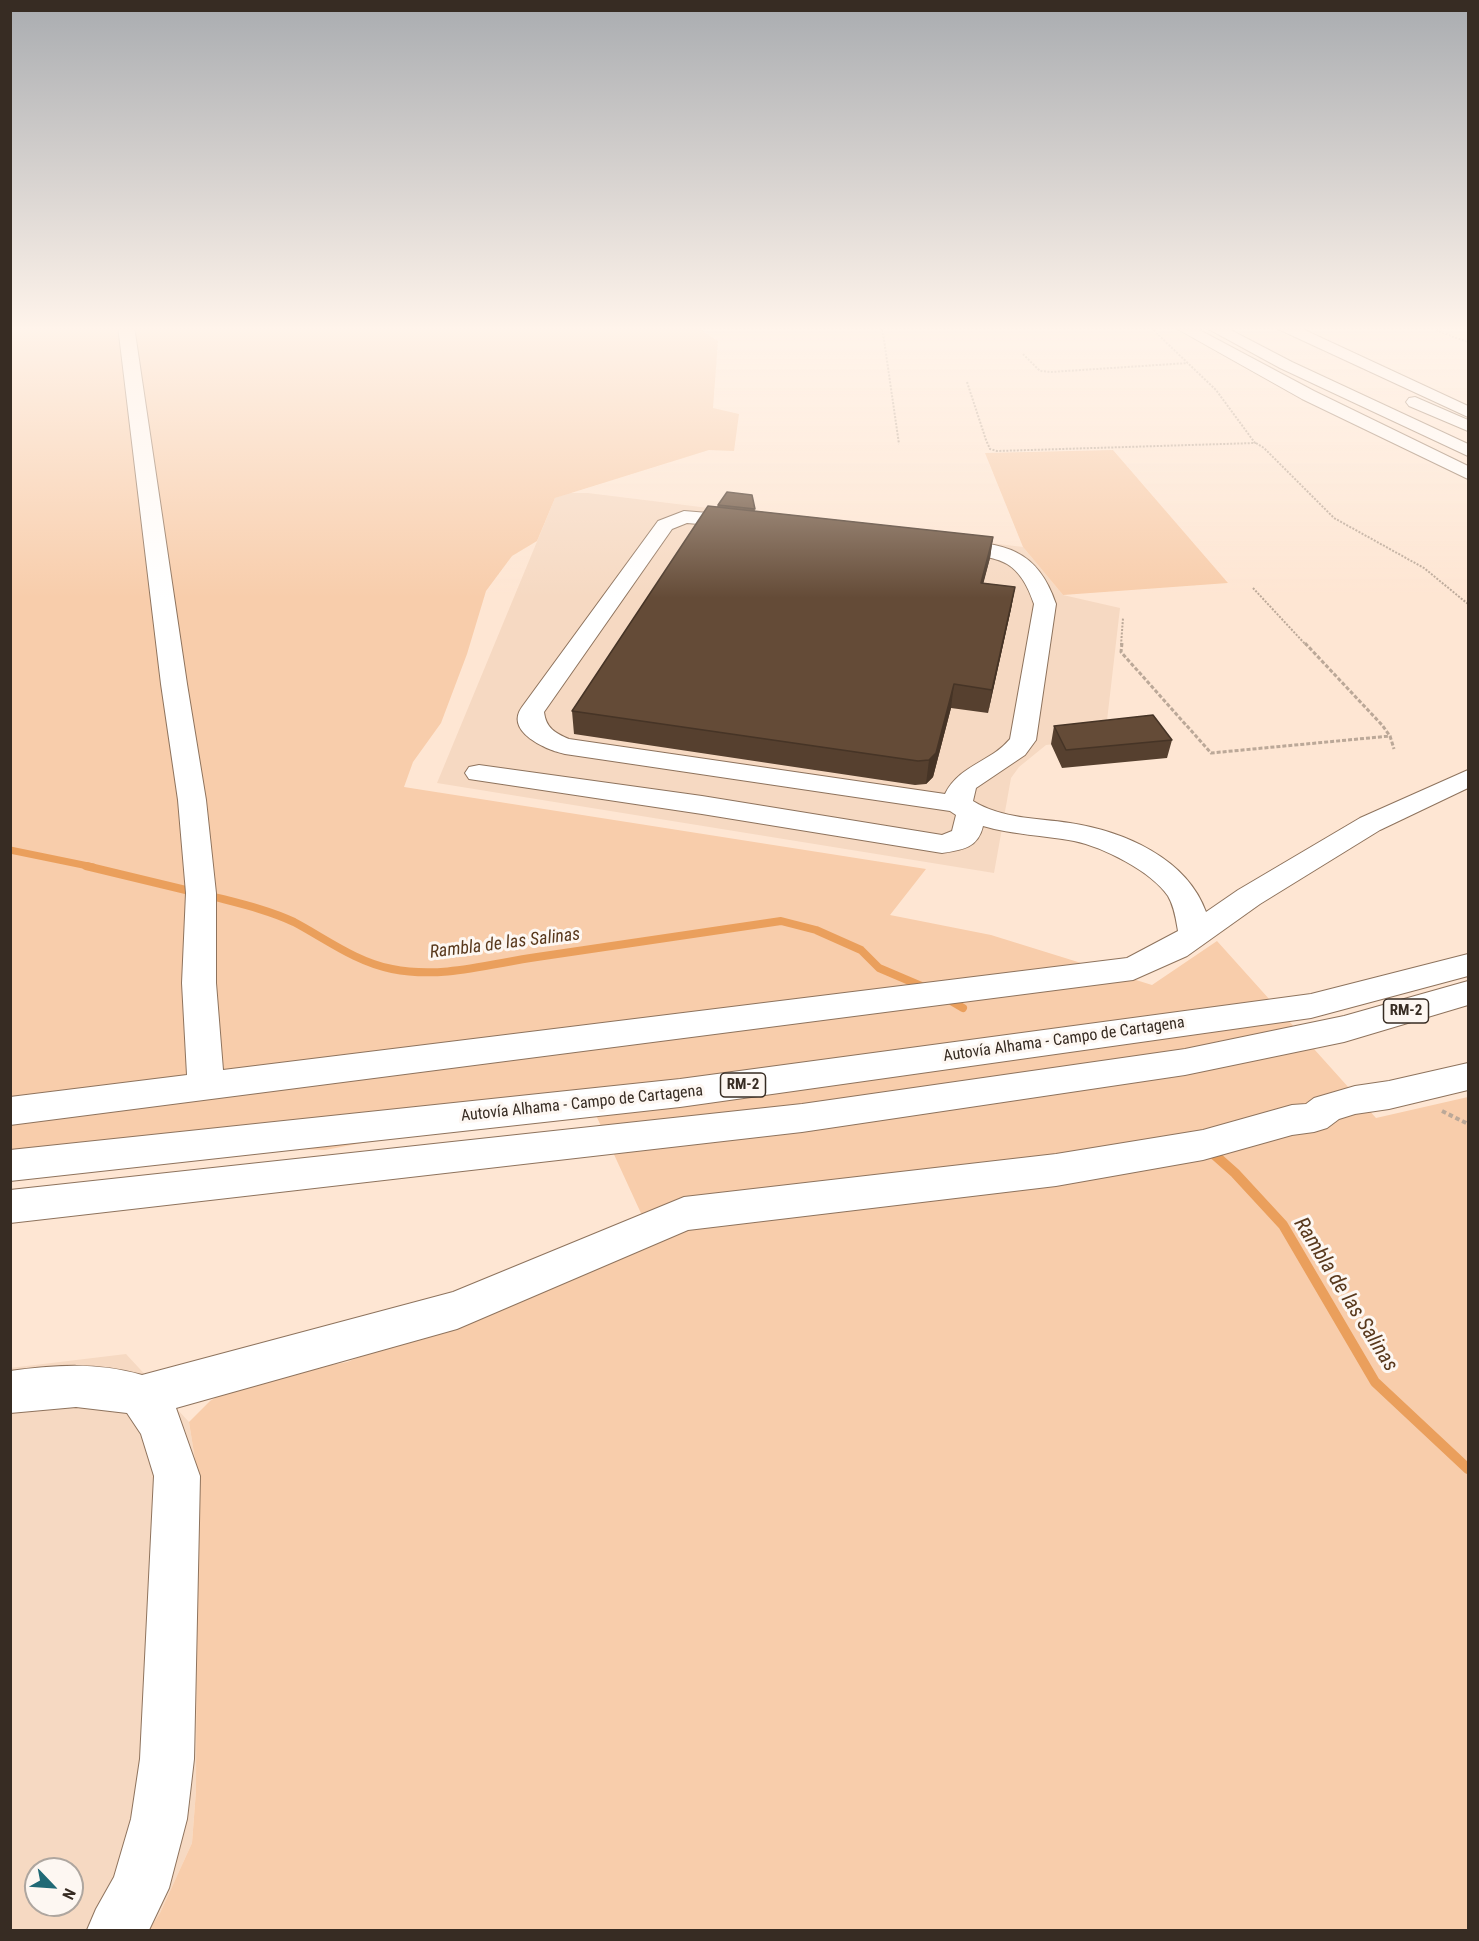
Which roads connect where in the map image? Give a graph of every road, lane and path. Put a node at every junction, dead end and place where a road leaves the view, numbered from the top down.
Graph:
1 (138, 417) edge
2 (895, 417) edge
3 (978, 417) edge
4 (1236, 417) edge
5 (1352, 417) edge
6 (1385, 417) edge
7 (1394, 417) edge
8 (1435, 417) edge
9 (1447, 417) edge
10 (1468, 426) edge
11 (1468, 432) edge
12 (1256, 442) junction
13 (899, 444) dead end
14 (1468, 451) edge
15 (1468, 456) edge
16 (1468, 473) edge
17 (769, 525) edge
18 (919, 542) edge
19 (1253, 588) dead end
20 (1468, 604) edge
21 (1123, 618) dead end
22 (1390, 736) junction
23 (1394, 749) dead end
24 (718, 769) junction
25 (479, 773) dead end
26 (1468, 778) edge
27 (702, 805) junction
28 (964, 809) junction
29 (1194, 935) junction
30 (1468, 965) edge
31 (1468, 993) edge
32 (1468, 1010) edge
33 (1344, 1029) junction
34 (1468, 1077) edge
35 (207, 1087) junction
36 (10, 1111) edge
37 (10, 1166) edge
38 (10, 1207) edge
39 (10, 1392) edge
40 (142, 1396) junction
41 (117, 1930) edge

1 - 35 main road
2 - 13 path
3 - 12 path
4 - 12 path
5 - 16 main road
6 - 15 main road
7 - 14 main road
8 - 11 main road
9 - 10 main road
12 - 20 path
17 - 24 main road
18 - 28 main road
19 - 22 path
21 - 22 path
22 - 23 path
24 - 27 main road
24 - 28 main road
25 - 27 main road
26 - 29 main road
27 - 28 main road
28 - 29 main road
29 - 35 main road
30 - 37 main road, Autovía Alhama - Campo de Cartagena / RM-2
31 - 33 main road, RM-2
32 - 33 main road
33 - 38 main road, RM-2
34 - 40 main road
35 - 36 main road
39 - 40 main road
40 - 41 main road

